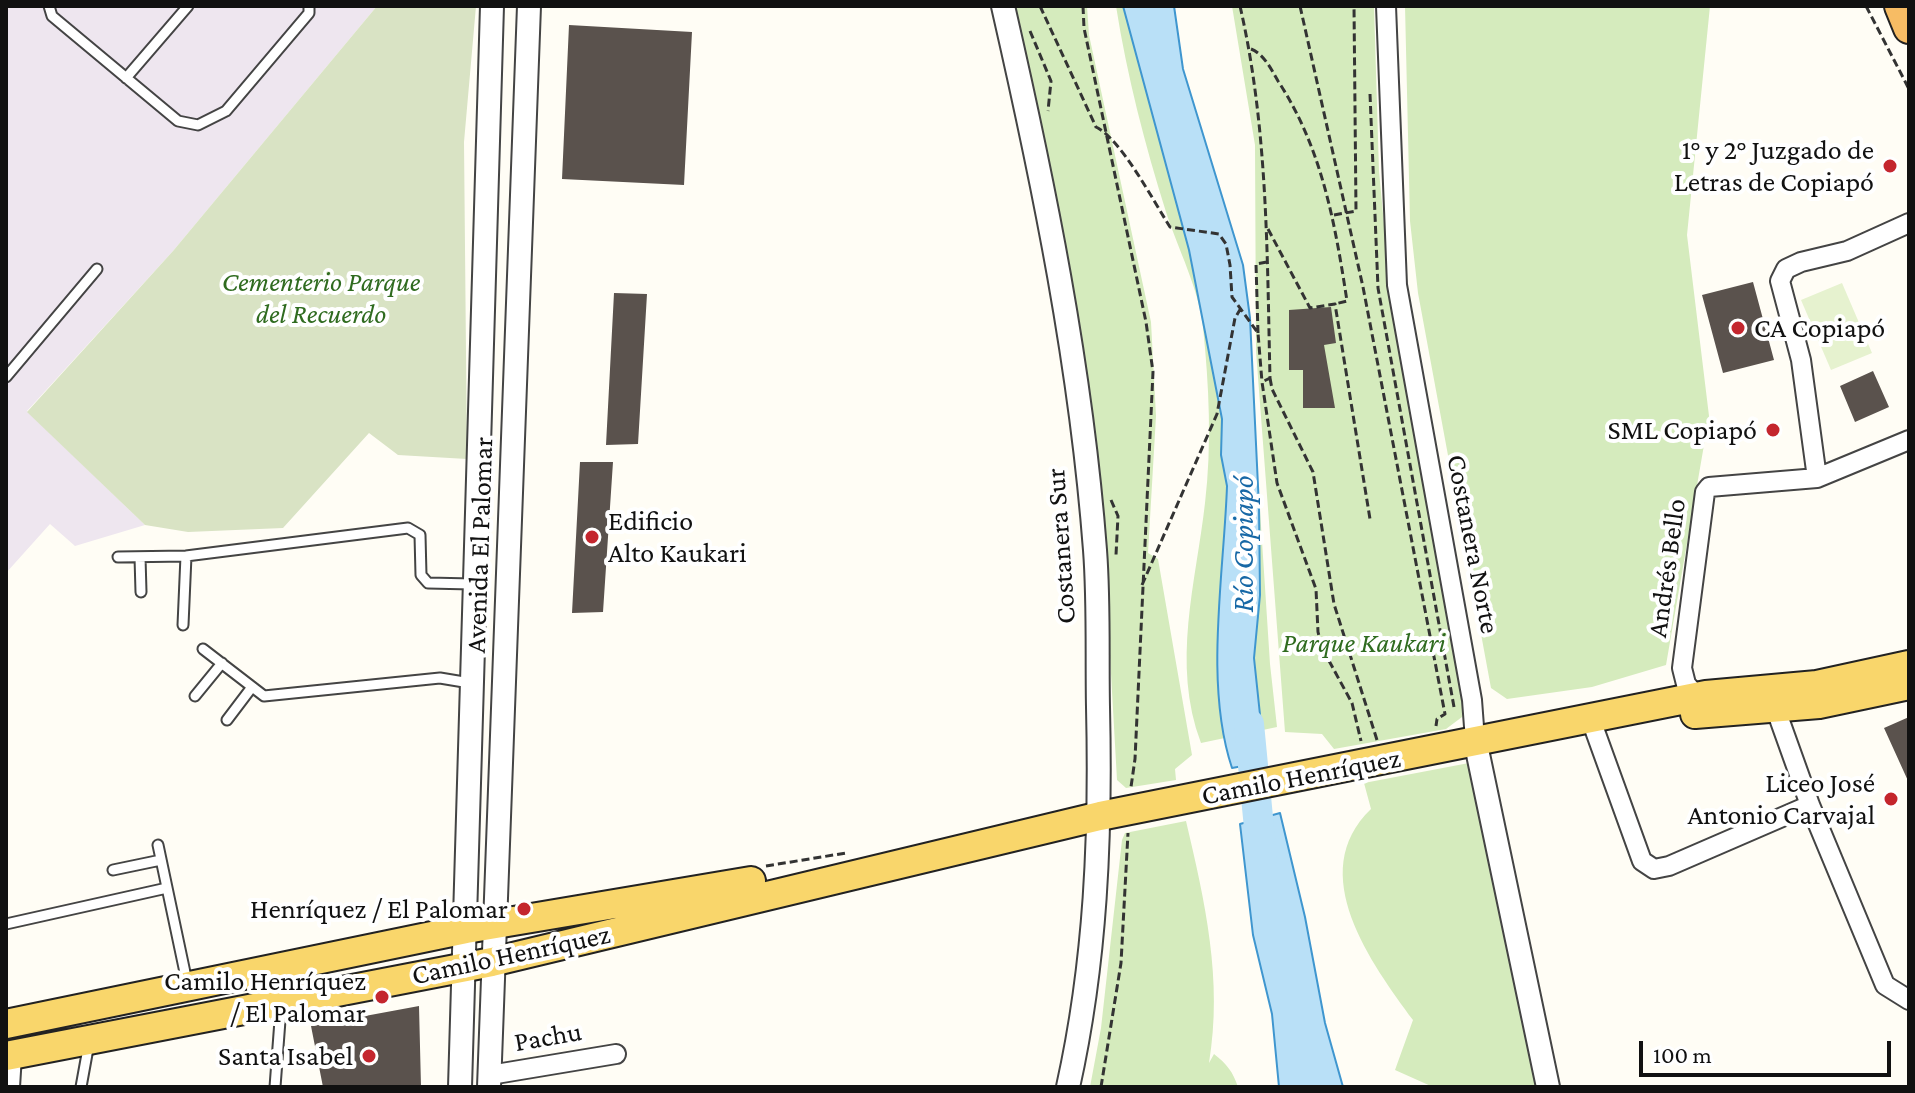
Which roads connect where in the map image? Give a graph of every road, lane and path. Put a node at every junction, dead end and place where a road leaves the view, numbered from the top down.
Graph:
1 (49, 6) edge
2 (188, 6) edge
3 (309, 6) edge
4 (492, 6) edge
5 (529, 6) edge
6 (1003, 6) edge
7 (1040, 6) edge
8 (1083, 6) edge
9 (1240, 6) edge
10 (1300, 6) edge
11 (1354, 6) edge
12 (1386, 6) edge
13 (1866, 6) edge
14 (1900, 6) edge
15 (1909, 28) edge
16 (1250, 48) junction
17 (126, 78) junction
18 (1909, 89) edge
19 (1105, 131) junction
20 (1347, 213) junction
21 (1332, 216) junction
22 (1909, 223) edge
23 (1267, 226) junction
24 (1267, 262) junction
25 (97, 269) dead end
26 (1335, 304) junction
27 (1241, 308) junction
28 (1258, 333) junction
29 (6, 377) edge
30 (1270, 378) junction
31 (1262, 382) junction
32 (1909, 440) edge
33 (1817, 478) junction
34 (1370, 519) dead end
35 (186, 556) junction
36 (118, 557) dead end
37 (140, 557) junction
38 (475, 583) junction
39 (1141, 587) junction
40 (141, 592) dead end
41 (183, 625) dead end
42 (203, 649) dead end
43 (222, 663) junction
44 (1909, 665) edge
45 (473, 684) junction
46 (1909, 685) edge
47 (252, 687) junction
48 (505, 691) junction
49 (195, 696) dead end
50 (1780, 699) junction
51 (1705, 705) junction
52 (227, 720) dead end
53 (1591, 720) junction
54 (1438, 735) dead end
55 (1475, 740) junction
56 (1379, 746) dead end
57 (1360, 758) junction
58 (1122, 791) dead end
59 (1130, 791) junction
60 (1137, 792) dead end
61 (1810, 805) junction
62 (1100, 816) junction
63 (1129, 827) dead end
64 (1012, 835) junction
65 (158, 845) dead end
66 (860, 850) dead end
67 (161, 860) junction
68 (754, 868) dead end
69 (113, 870) dead end
70 (167, 888) junction
71 (6, 924) edge
72 (480, 927) junction
73 (492, 962) junction
74 (462, 967) junction
75 (187, 984) junction
76 (1909, 1000) edge
77 (281, 1002) junction
78 (104, 1005) junction
79 (6, 1024) edge
80 (100, 1037) junction
81 (616, 1054) dead end
82 (9, 1055) edge
83 (490, 1081) edge
84 (10, 1087) edge
85 (81, 1087) edge
86 (275, 1087) edge
87 (460, 1087) edge
88 (1068, 1087) edge
89 (1101, 1087) edge
90 (1548, 1087) edge

1 - 17 lane
2 - 17 lane
3 - 17 lane
4 - 38 street, Avenida El Palomar
5 - 48 street, Avenida El Palomar
6 - 62 street, Costanera Sur
7 - 19 path
8 - 19 path
9 - 16 path
10 - 20 path
11 - 20 path
12 - 55 street, Costanera Norte
13 - 18 path
14 - 15 highway
16 - 21 path
16 - 23 path
19 - 27 path
19 - 39 path
20 - 21 path
20 - 54 path
21 - 26 path
22 - 33 street
23 - 24 path
23 - 26 path
24 - 28 path
24 - 30 path
25 - 29 lane
26 - 34 path
27 - 28 path
27 - 39 path
28 - 31 path
30 - 31 path
30 - 56 path
31 - 57 path
32 - 33 street, Andrés Bello
33 - 51 street, Andrés Bello
35 - 37 lane
35 - 38 lane
35 - 41 lane
36 - 37 lane
37 - 40 lane
38 - 45 street, Avenida El Palomar
39 - 59 path
42 - 43 lane
43 - 47 lane
43 - 49 lane
44 - 50 main road, Camilo Henríquez
45 - 47 lane
45 - 48 street
45 - 72 street, Avenida El Palomar
46 - 50 main road, Camilo Henríquez
47 - 52 lane
48 - 72 street, Avenida El Palomar
50 - 51 main road, Camilo Henríquez
50 - 61 street
51 - 53 main road, Camilo Henríquez
53 - 55 main road, Camilo Henríquez
53 - 61 street
55 - 57 main road, Camilo Henríquez
55 - 90 street, Costanera Norte
57 - 62 main road, Camilo Henríquez
58 - 59 path
59 - 60 path
61 - 76 street
62 - 64 main road, Camilo Henríquez
62 - 88 street, Costanera Sur
63 - 89 path
64 - 72 main road, Camilo Henríquez
64 - 73 main road, Camilo Henríquez
65 - 67 lane
66 - 68 path
67 - 69 lane
67 - 70 lane
70 - 71 lane
70 - 75 lane
72 - 73 street, Avenida El Palomar
72 - 74 street, Avenida El Palomar
72 - 75 main road, Camilo Henríquez
73 - 74 main road, Camilo Henríquez
73 - 83 street, Avenida El Palomar
74 - 77 main road, Camilo Henríquez
74 - 87 street, Avenida El Palomar
75 - 78 main road, Camilo Henríquez
77 - 80 main road, Camilo Henríquez
77 - 86 lane
78 - 79 main road, Camilo Henríquez
78 - 80 main road
80 - 82 main road, Camilo Henríquez
80 - 85 lane
81 - 83 street, Pachu
82 - 84 street

